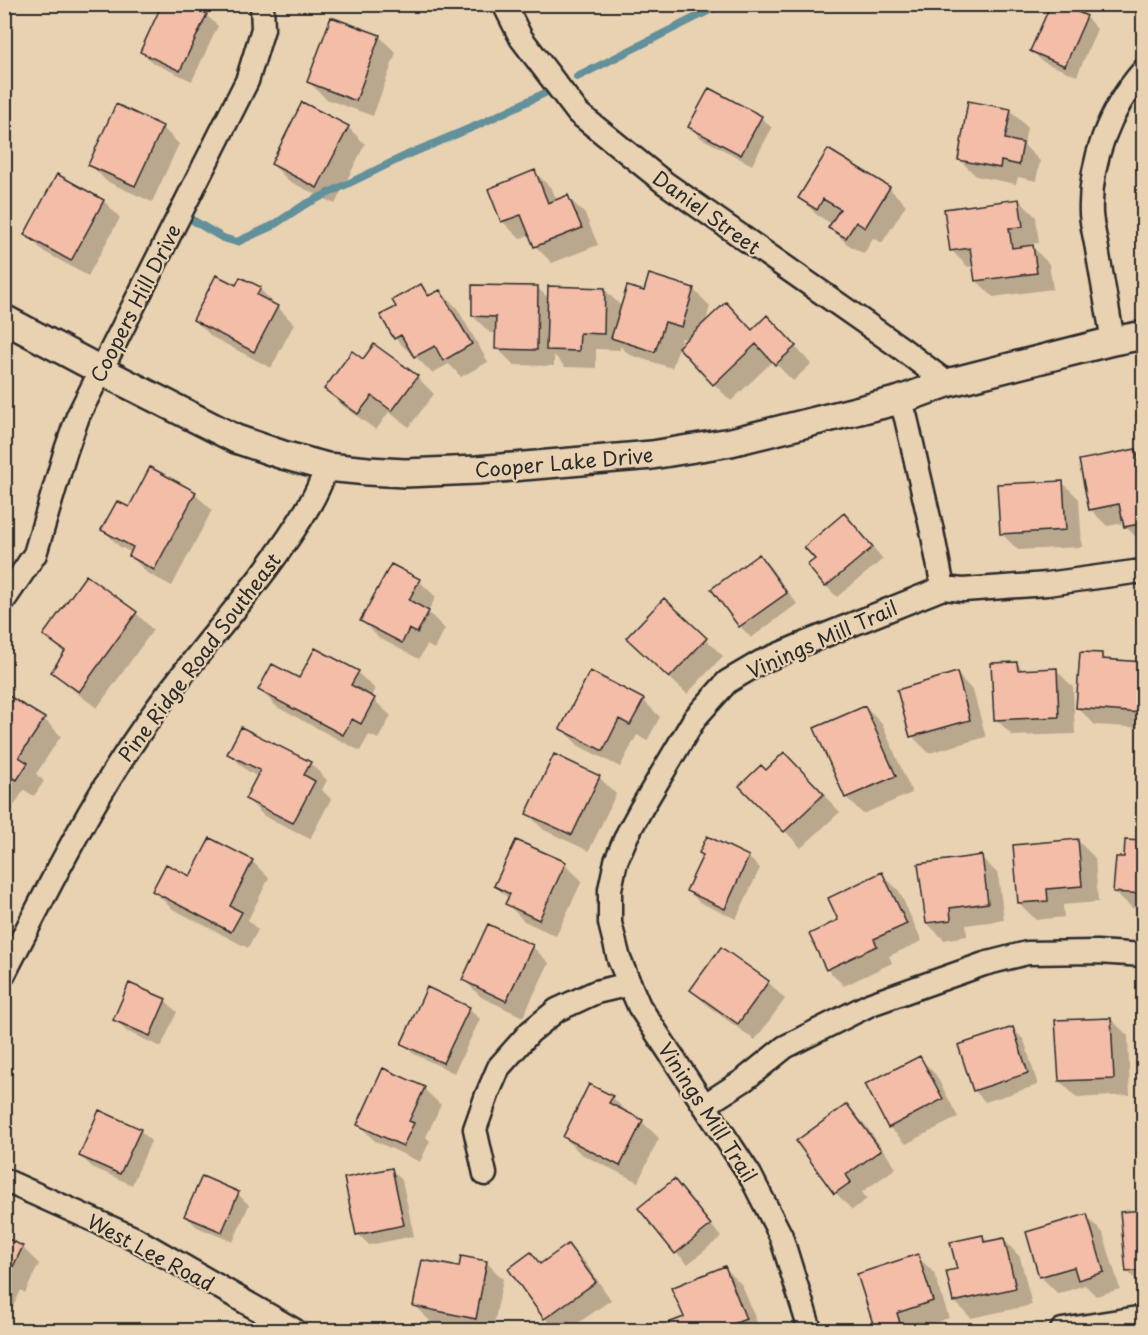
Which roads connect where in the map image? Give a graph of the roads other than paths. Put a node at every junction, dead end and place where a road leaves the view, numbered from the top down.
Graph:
1 (261, 4) edge
2 (504, 4) edge
3 (1143, 70) edge
4 (4, 319) edge
5 (1143, 335) edge
6 (1113, 341) junction
7 (100, 370) junction
8 (946, 383) junction
9 (900, 400) junction
10 (327, 467) junction
11 (1143, 572) edge
12 (943, 588) junction
13 (4, 600) edge
14 (1143, 955) edge
15 (4, 974) edge
16 (630, 984) junction
17 (705, 1105) junction
18 (485, 1174) dead end
19 (4, 1180) edge
20 (1143, 1317) edge
21 (294, 1330) edge
22 (810, 1330) edge
23 (1062, 1330) edge

1 - 7 street, Coopers Hill Drive
2 - 8 street, Daniel Street
3 - 6 street
4 - 7 street, Cooper Lake Drive
5 - 6 street, Cooper Lake Drive
6 - 8 street, Cooper Lake Drive
7 - 10 street, Cooper Lake Drive
7 - 13 street, Coopers Hill Drive
8 - 9 street, Cooper Lake Drive
9 - 10 street, Cooper Lake Drive
9 - 12 street
10 - 15 street, Pine Ridge Road Southeast
11 - 12 street, Vinings Mill Trail
12 - 16 street, Vinings Mill Trail
14 - 17 street
16 - 17 street, Vinings Mill Trail
16 - 18 street
17 - 22 street, Vinings Mill Trail
19 - 21 street, West Lee Road
20 - 23 street

